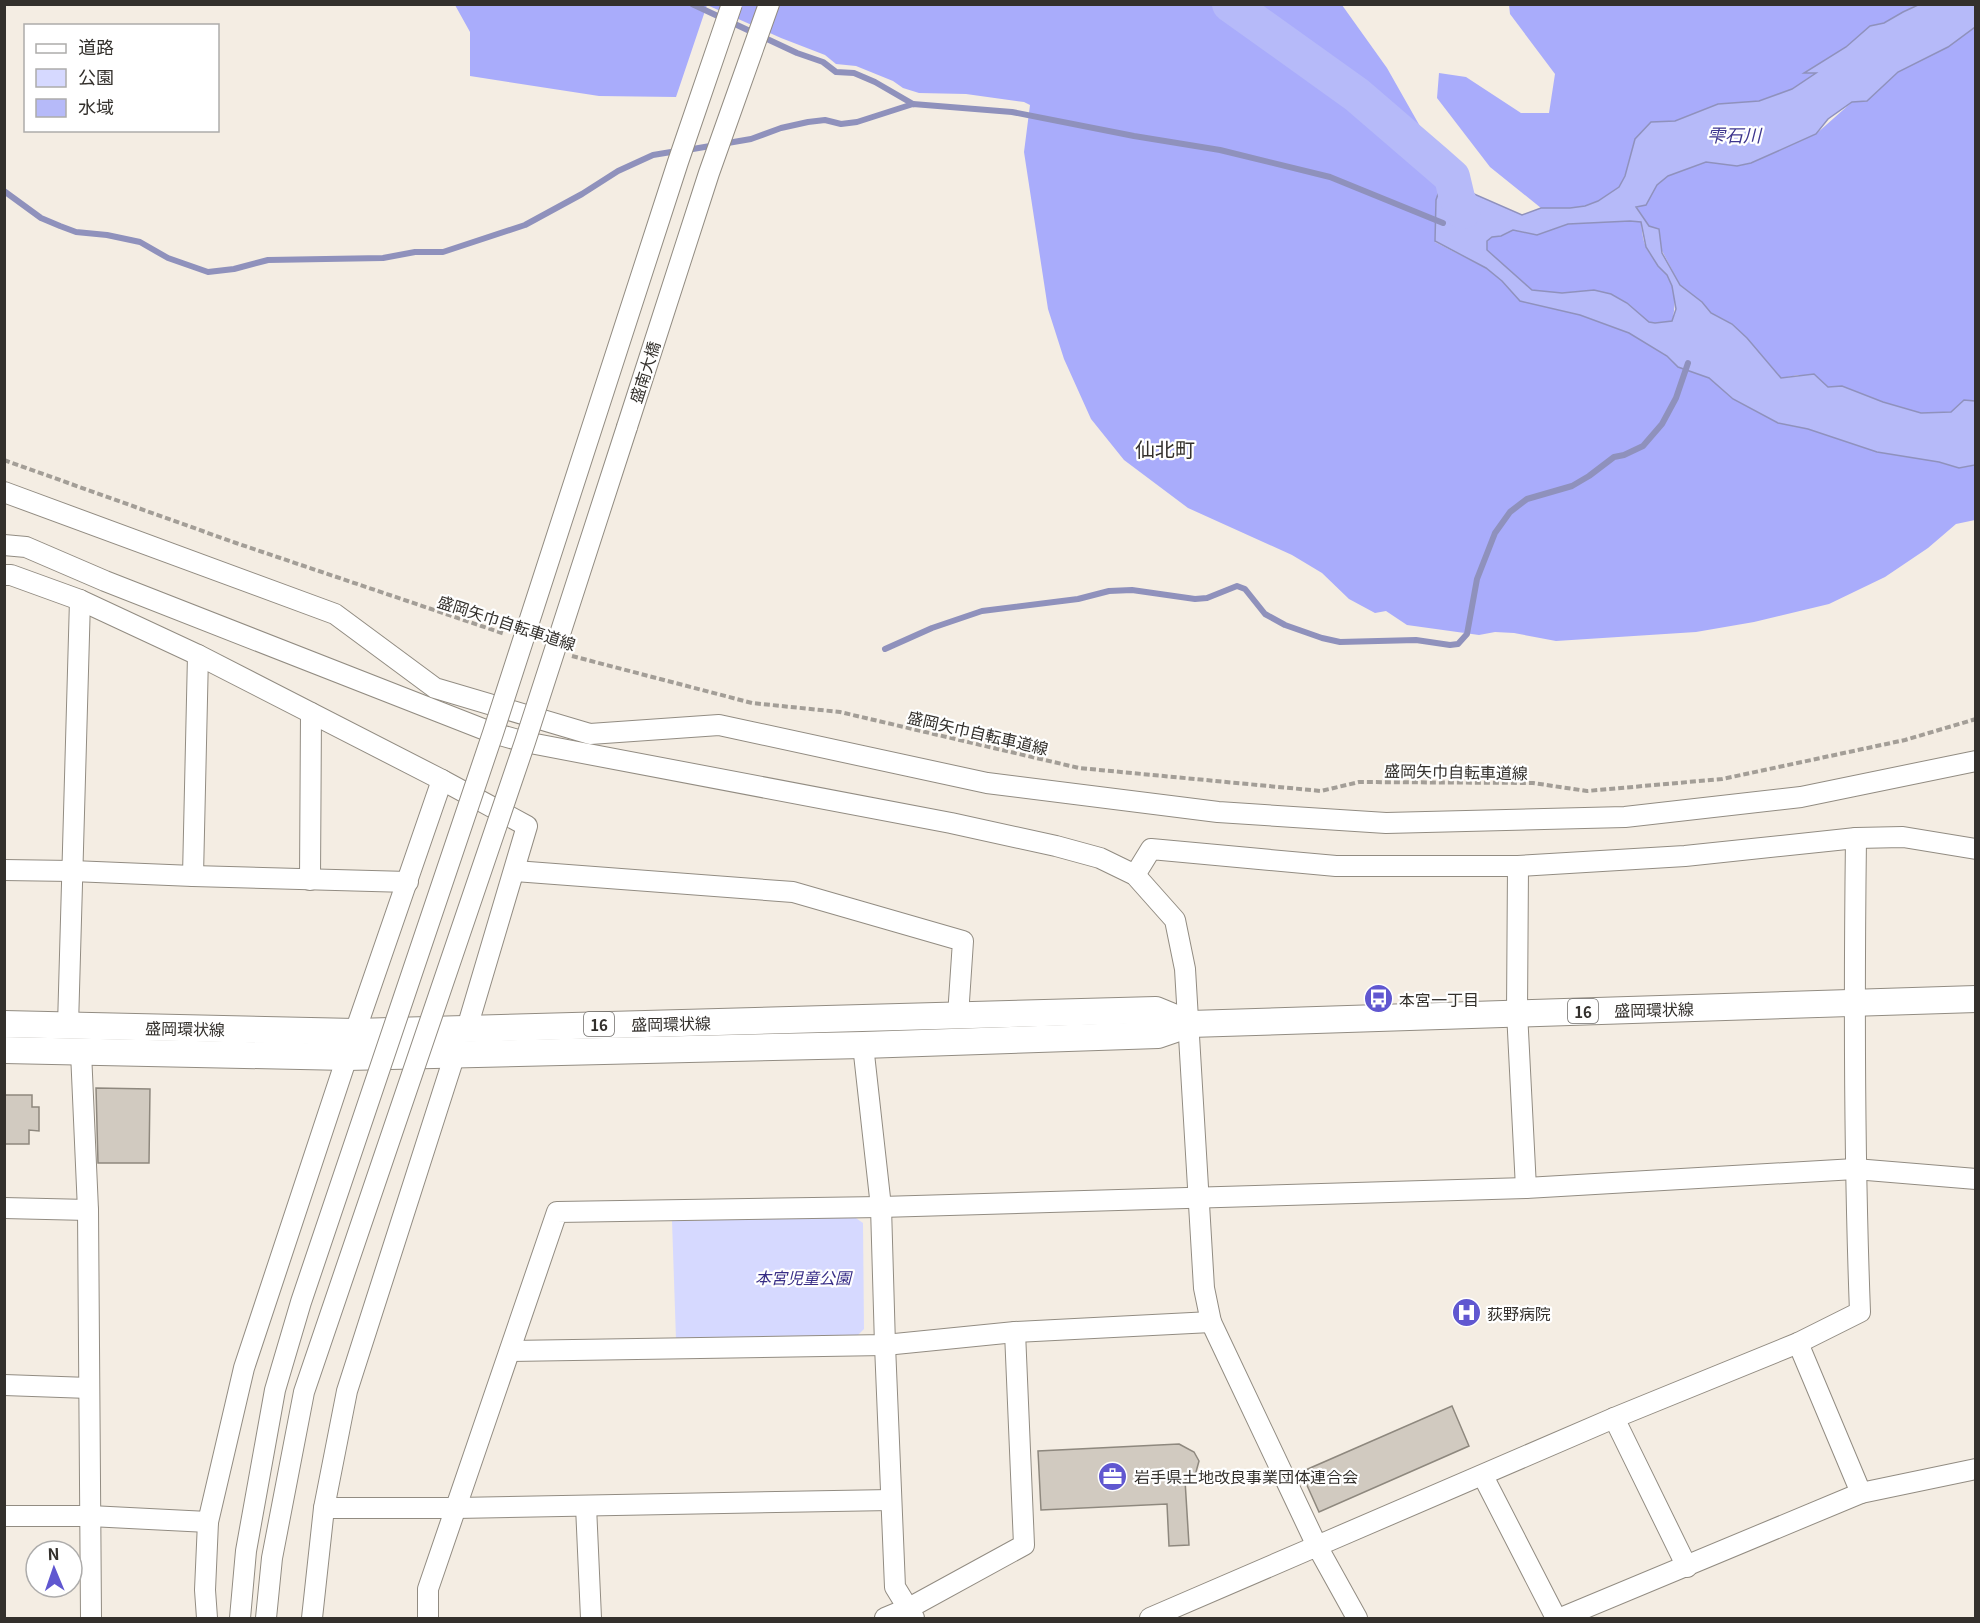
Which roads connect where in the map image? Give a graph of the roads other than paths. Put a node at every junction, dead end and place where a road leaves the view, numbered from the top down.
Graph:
1 (732, 4) edge
2 (769, 4) edge
3 (4, 492) edge
4 (4, 545) edge
5 (4, 575) edge
6 (80, 600) junction
7 (198, 656) junction
8 (311, 713) junction
9 (493, 733) junction
10 (525, 742) junction
11 (1976, 761) edge
12 (442, 780) junction
13 (1856, 838) junction
14 (1976, 849) edge
15 (1518, 866) junction
16 (4, 870) edge
17 (72, 871) junction
18 (515, 871) junction
19 (1135, 875) junction
20 (193, 876) junction
21 (310, 880) junction
22 (408, 882) junction
23 (1976, 999) edge
24 (1854, 1004) junction
25 (1516, 1012) junction
26 (958, 1016) junction
27 (4, 1024) edge
28 (1190, 1024) junction
29 (68, 1026) junction
30 (467, 1028) junction
31 (355, 1032) junction
32 (863, 1045) junction
33 (4, 1050) edge
34 (81, 1052) junction
35 (455, 1054) junction
36 (347, 1057) junction
37 (1855, 1169) junction
38 (1976, 1179) edge
39 (1526, 1188) junction
40 (1200, 1197) junction
41 (881, 1207) junction
42 (4, 1208) edge
43 (87, 1210) junction
44 (1211, 1322) junction
45 (1015, 1332) junction
46 (1798, 1343) junction
47 (885, 1345) junction
48 (510, 1351) junction
49 (4, 1385) edge
50 (89, 1388) junction
51 (1614, 1418) junction
52 (1976, 1469) edge
53 (1483, 1476) junction
54 (1861, 1493) junction
55 (891, 1500) junction
56 (586, 1506) junction
57 (324, 1508) junction
58 (456, 1508) junction
59 (4, 1516) edge
60 (90, 1516) junction
61 (208, 1522) junction
62 (1317, 1546) junction
63 (1687, 1567) junction
64 (911, 1613) edge
65 (91, 1618) edge
66 (207, 1618) edge
67 (240, 1618) edge
68 (266, 1618) edge
69 (312, 1618) edge
70 (428, 1618) edge
71 (591, 1618) edge
72 (885, 1618) edge
73 (1150, 1618) edge
74 (1357, 1618) edge
75 (1556, 1618) edge
76 (1561, 1618) edge

1 - 9 street, 盛南大橋, bridge
2 - 10 street, 盛南大橋, bridge
3 - 11 street
4 - 9 street
5 - 6 street
6 - 7 street
6 - 17 street
7 - 8 street
7 - 20 street
8 - 12 street
8 - 21 street
9 - 10 street
9 - 67 street, 盛南大橋, bridge
10 - 19 street
10 - 68 street, 盛南大橋, bridge
12 - 18 street
12 - 22 street
13 - 14 street
13 - 15 street
13 - 24 street
15 - 19 street
15 - 25 street
16 - 17 street
17 - 20 street
17 - 29 street
18 - 26 street
18 - 30 street
19 - 28 street
20 - 21 street
21 - 22 street
22 - 31 street
23 - 24 main road, 盛岡環状線 / 16
24 - 25 main road, 盛岡環状線 / 16
24 - 37 street
25 - 28 main road, 盛岡環状線 / 16
25 - 39 street
26 - 28 main road, 盛岡環状線 / 16
26 - 30 main road, 盛岡環状線 / 16
27 - 29 main road, 盛岡環状線 / 16
28 - 32 main road, 盛岡環状線 / 16
28 - 40 street
29 - 31 main road, 盛岡環状線 / 16
30 - 31 main road, 盛岡環状線 / 16
32 - 35 main road, 盛岡環状線 / 16
32 - 41 street
33 - 34 main road, 盛岡環状線 / 16
34 - 36 main road, 盛岡環状線 / 16
34 - 43 street
35 - 36 main road, 盛岡環状線 / 16
35 - 57 street
36 - 61 street
37 - 38 street
37 - 39 street
37 - 46 street
39 - 40 street
40 - 41 street
40 - 44 street
41 - 47 street
41 - 48 street
42 - 43 street
43 - 50 street
44 - 45 street
44 - 62 street
45 - 47 street
45 - 64 street
46 - 51 street
46 - 54 street
47 - 48 street
47 - 55 street
48 - 58 street
49 - 50 street
50 - 60 street
51 - 53 street
51 - 63 street
52 - 54 street
53 - 62 street
53 - 75 street
54 - 63 street
55 - 56 street
55 - 64 street
56 - 58 street
56 - 71 street
57 - 58 street
57 - 69 street
58 - 70 street
59 - 60 street
60 - 61 street
60 - 65 street
61 - 66 street
62 - 73 street
62 - 74 street
63 - 76 street
64 - 72 street

